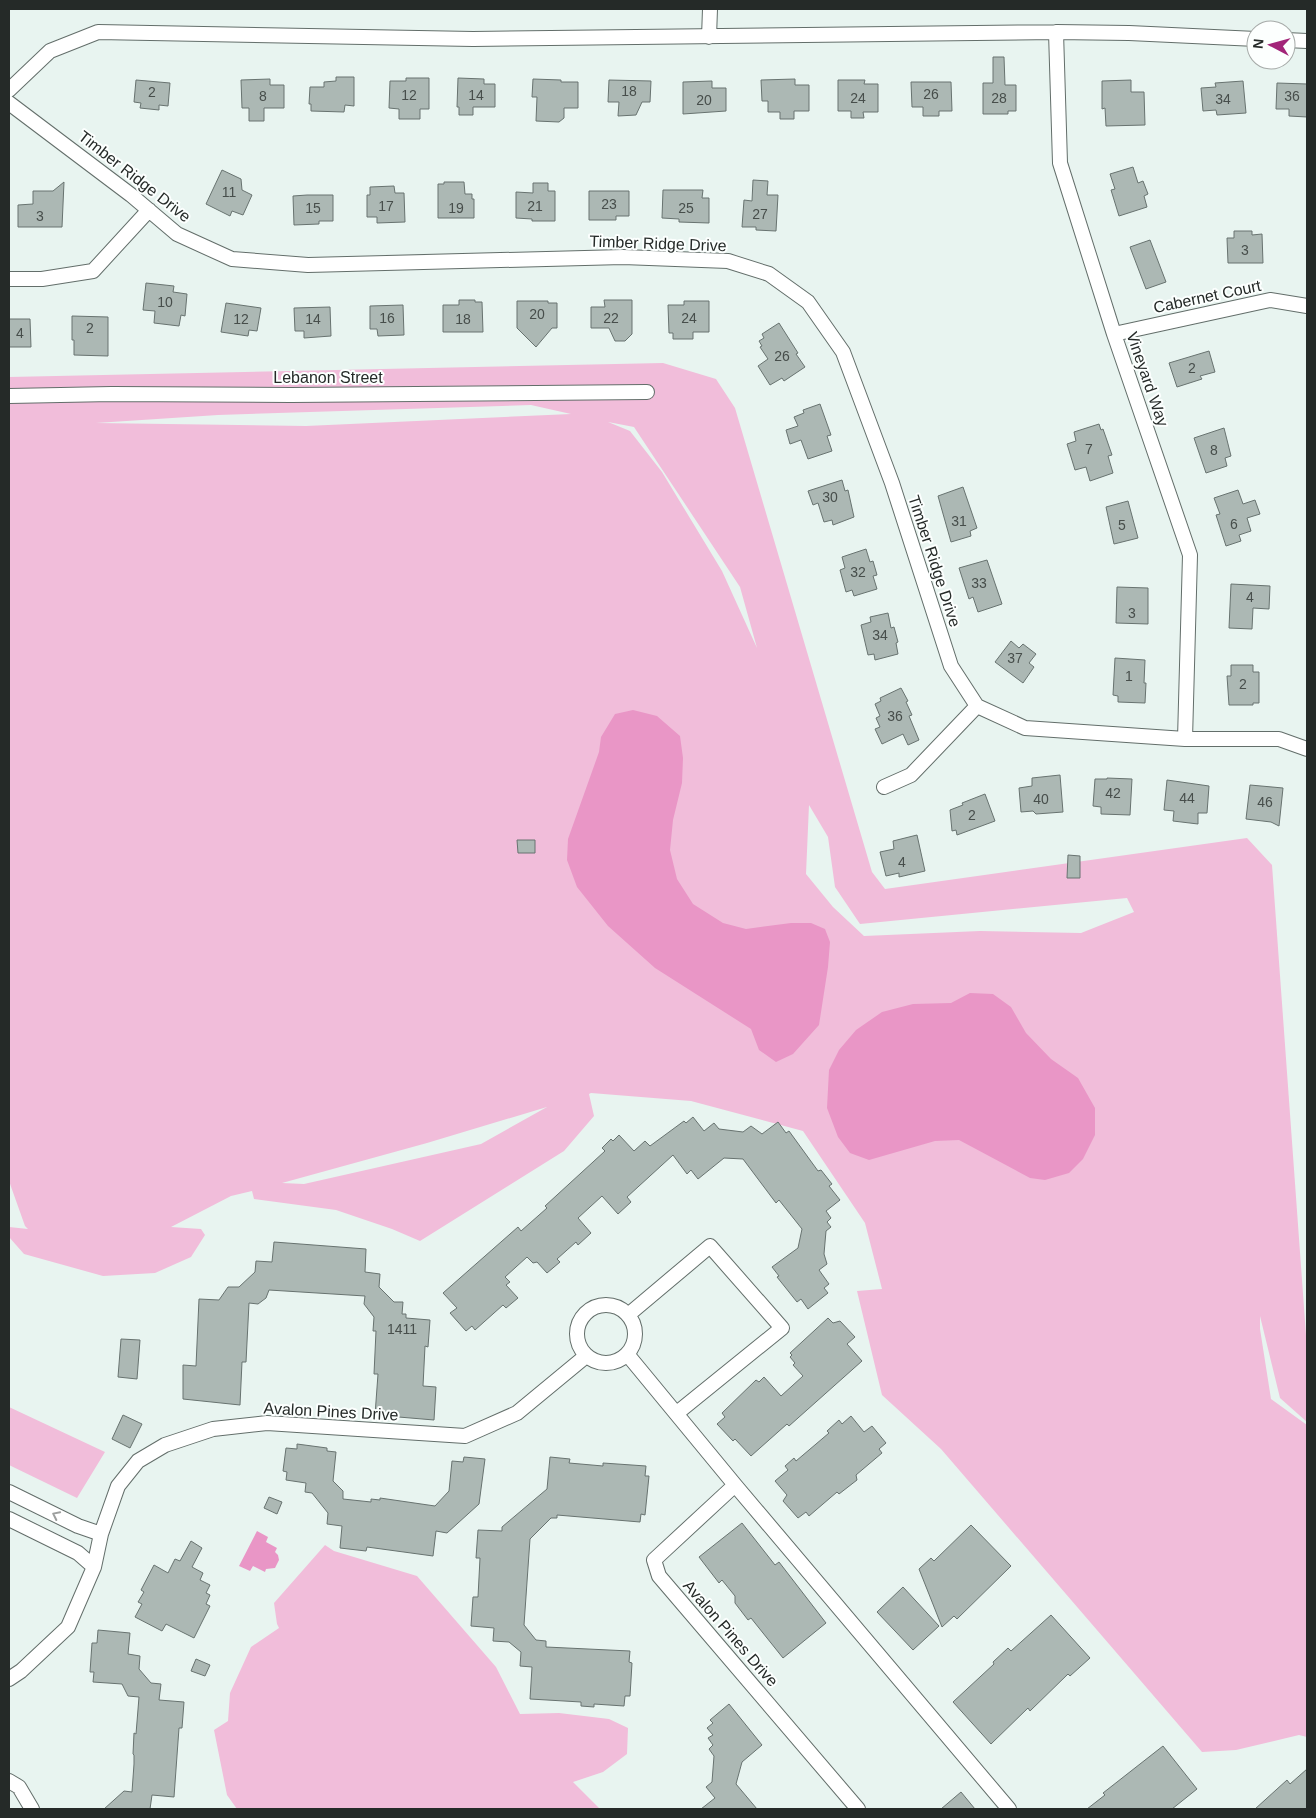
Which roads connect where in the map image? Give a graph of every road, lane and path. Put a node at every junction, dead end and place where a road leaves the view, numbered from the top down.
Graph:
1 (710, 9) edge
2 (1056, 32) junction
3 (709, 37) junction
4 (1246, 39) edge
5 (9, 90) edge
6 (9, 102) edge
7 (149, 210) junction
8 (9, 280) edge
9 (1307, 306) edge
10 (1114, 334) junction
11 (647, 392) dead end
12 (9, 396) edge
13 (976, 706) junction
14 (1185, 739) junction
15 (1307, 750) edge
16 (884, 787) dead end
17 (628, 1315) junction
18 (628, 1354) junction
19 (586, 1356) junction
20 (677, 1413) junction
21 (735, 1485) junction
22 (9, 1492) edge
23 (9, 1519) edge
24 (101, 1534) junction
25 (94, 1567) junction
26 (9, 1679) edge
27 (9, 1781) edge
28 (32, 1809) edge
29 (858, 1809) edge
30 (1009, 1809) edge

1 - 3 street
2 - 3 street
2 - 4 street
2 - 10 street, Vineyard Way
3 - 5 street
6 - 7 street, Timber Ridge Drive
7 - 8 street
7 - 13 street, Timber Ridge Drive
9 - 10 street, Cabernet Court
10 - 14 street, Vineyard Way
11 - 12 street, Lebanon Street
13 - 14 street
13 - 16 street
14 - 15 street
17 - 18 street
17 - 19 street
17 - 20 street
18 - 19 street
18 - 20 street
19 - 24 street, Avalon Pines Drive
20 - 21 street
21 - 29 street, Avalon Pines Drive
21 - 30 street
24 -> 22 street
23 - 25 street
24 - 25 street, Avalon Pines Drive
25 - 26 street, Avalon Pines Drive
27 - 28 street

